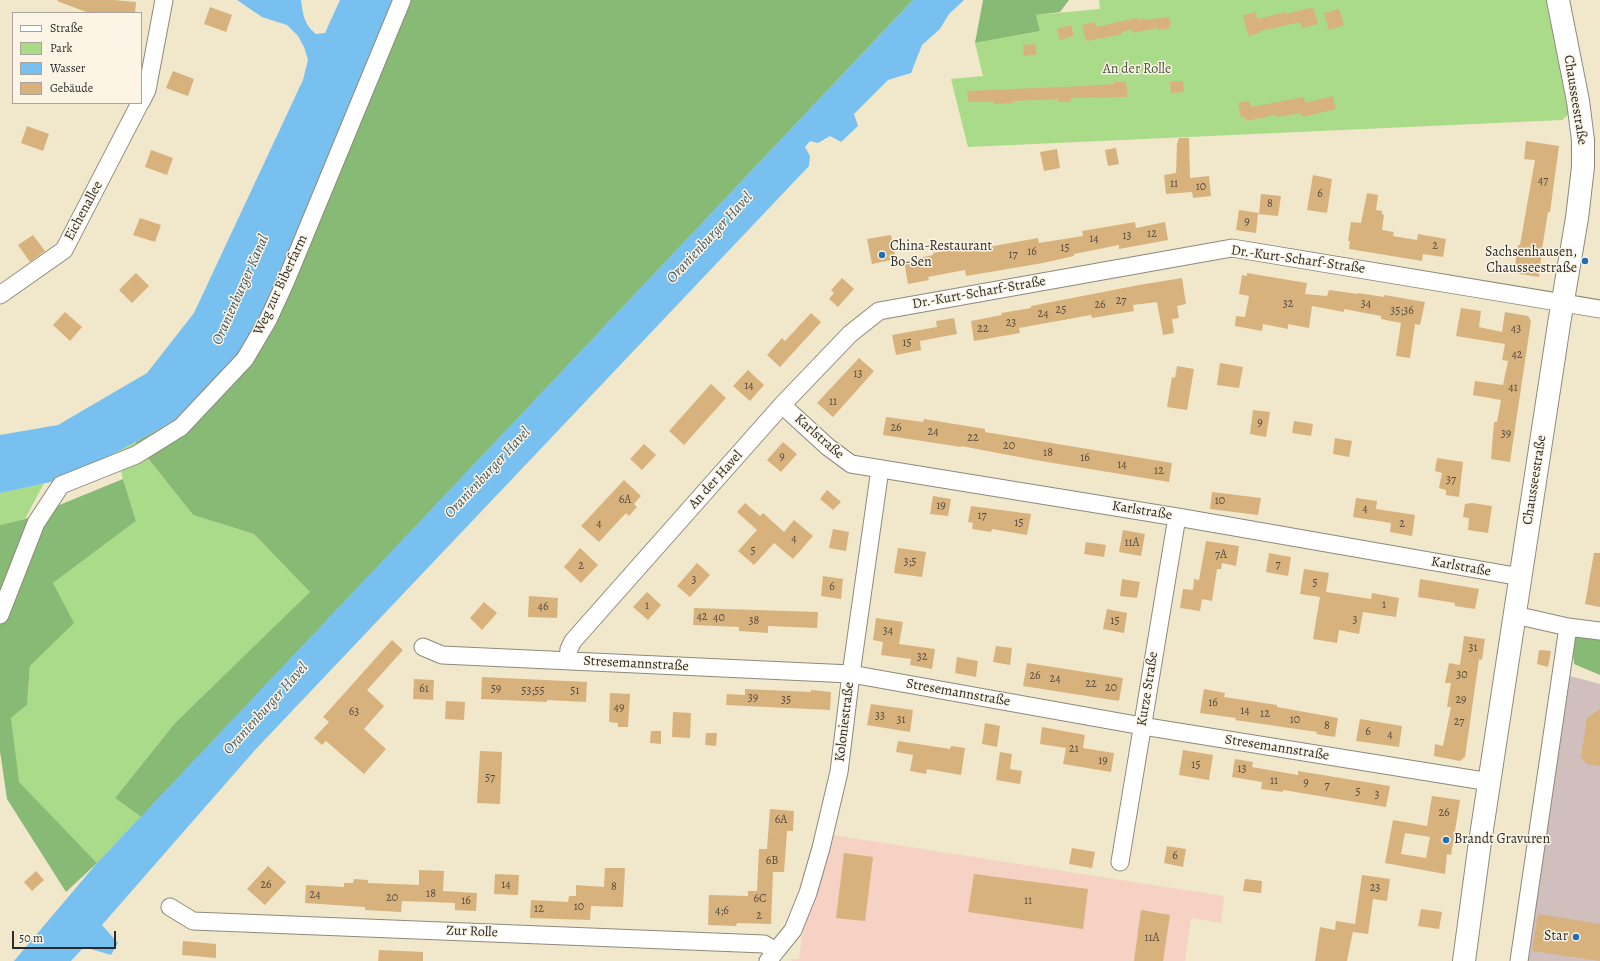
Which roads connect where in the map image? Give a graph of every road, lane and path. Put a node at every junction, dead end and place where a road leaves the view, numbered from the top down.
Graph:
1 (164, 0) edge
2 (402, 0) edge
3 (1558, 0) edge
4 (142, 100) edge
5 (140, 104) edge
6 (0, 294) edge
7 (1562, 303) junction
8 (1600, 309) edge
9 (879, 311) joint
10 (782, 405) junction
11 (880, 469) junction
12 (1177, 517) junction
13 (1521, 577) junction
14 (0, 615) edge
15 (1515, 615) junction
16 (1568, 627) junction
17 (1600, 631) edge
18 (423, 647) dead end
19 (568, 661) junction
20 (851, 674) junction
21 (1142, 726) junction
22 (1490, 782) junction
23 (1120, 862) dead end
24 (170, 907) dead end
25 (772, 956) edge
26 (1464, 961) edge
27 (1519, 961) edge

1 - 4 street, Eichenallee
2 - 14 street, Weg zur Biberfarm
3 - 7 main road, Chausseestraße
5 - 6 street, Eichenallee
7 - 8 street, Dr.-Kurt-Scharf-Straße
7 - 9 street, Dr.-Kurt-Scharf-Straße
7 - 13 main road, Chausseestraße
9 - 10 street, An der Havel
10 - 11 street, Karlstraße
10 - 19 street, An der Havel
11 - 12 street, Karlstraße
11 - 20 street, Koloniestraße
12 - 13 street, Karlstraße
12 - 21 street, Kurze Straße
13 - 15 main road, Chausseestraße
15 - 16 street
15 - 22 main road, Chausseestraße
16 - 17 street
16 - 27 street
18 - 19 street, Stresemannstraße
19 - 20 street, Stresemannstraße
20 - 21 street, Stresemannstraße
20 - 25 street, Koloniestraße
21 - 22 street, Stresemannstraße
21 - 23 street, Kurze Straße
22 - 26 main road, Chausseestraße
24 - 25 street, Zur Rolle

